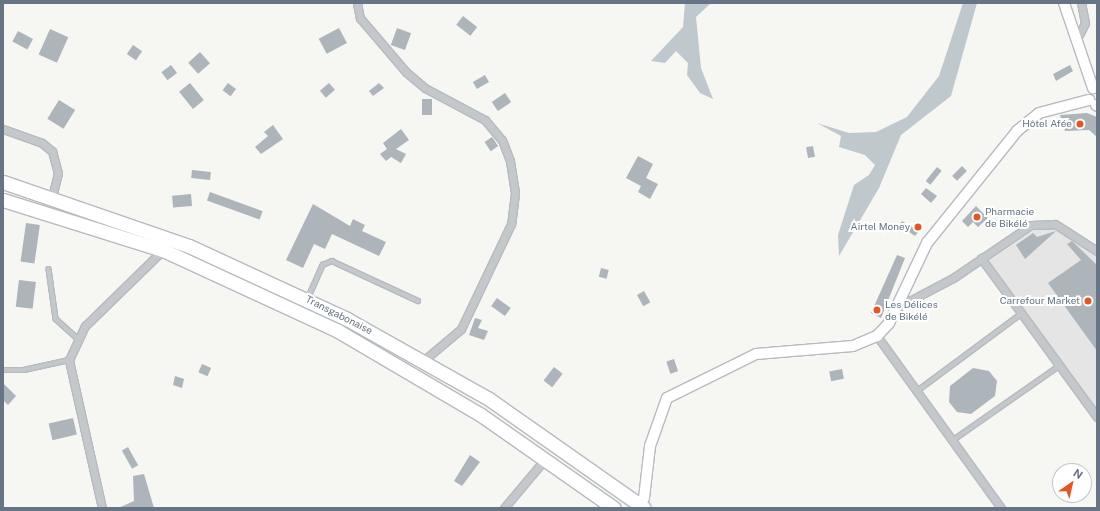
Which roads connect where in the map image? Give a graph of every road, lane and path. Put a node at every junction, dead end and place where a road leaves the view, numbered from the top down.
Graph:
1 (357, 3) edge
2 (1064, 3) edge
3 (1081, 3) edge
4 (1074, 34) junction
5 (1095, 88) edge
6 (1094, 104) edge
7 (3, 128) edge
8 (3, 182) edge
9 (52, 197) junction
10 (3, 200) edge
11 (163, 250) junction
12 (1097, 251) edge
13 (981, 258) junction
14 (49, 269) dead end
15 (307, 299) junction
16 (418, 301) dead end
17 (896, 308) junction
18 (1021, 314) junction
19 (878, 336) junction
20 (77, 338) junction
21 (69, 360) junction
22 (424, 360) junction
23 (1059, 366) junction
24 (3, 370) edge
25 (915, 392) junction
26 (1097, 417) edge
27 (952, 442) junction
28 (545, 459) junction
29 (640, 507) edge
30 (102, 508) edge
31 (504, 508) edge
32 (614, 508) edge
33 (1001, 508) edge

1 - 22 street
2 - 4 street
3 - 4 street
4 - 5 street
5 - 6 street
6 - 17 street
7 - 9 street
8 - 9 highway, Transgabonaise
9 - 15 highway, Transgabonaise
10 - 11 highway, Transgabonaise
11 - 20 street
11 - 28 highway, Transgabonaise
12 - 13 street
13 - 17 street
13 - 18 street
14 - 20 lane
15 - 16 lane
15 - 22 highway, Transgabonaise
17 - 19 street
18 - 23 street
18 - 25 lane
19 - 25 street
19 - 29 street
20 - 21 street
21 - 24 lane
21 - 30 street
22 - 29 highway, Transgabonaise
23 - 26 street
23 - 27 lane
25 - 27 street
27 - 33 street
28 - 31 street
28 - 32 highway, Transgabonaise

